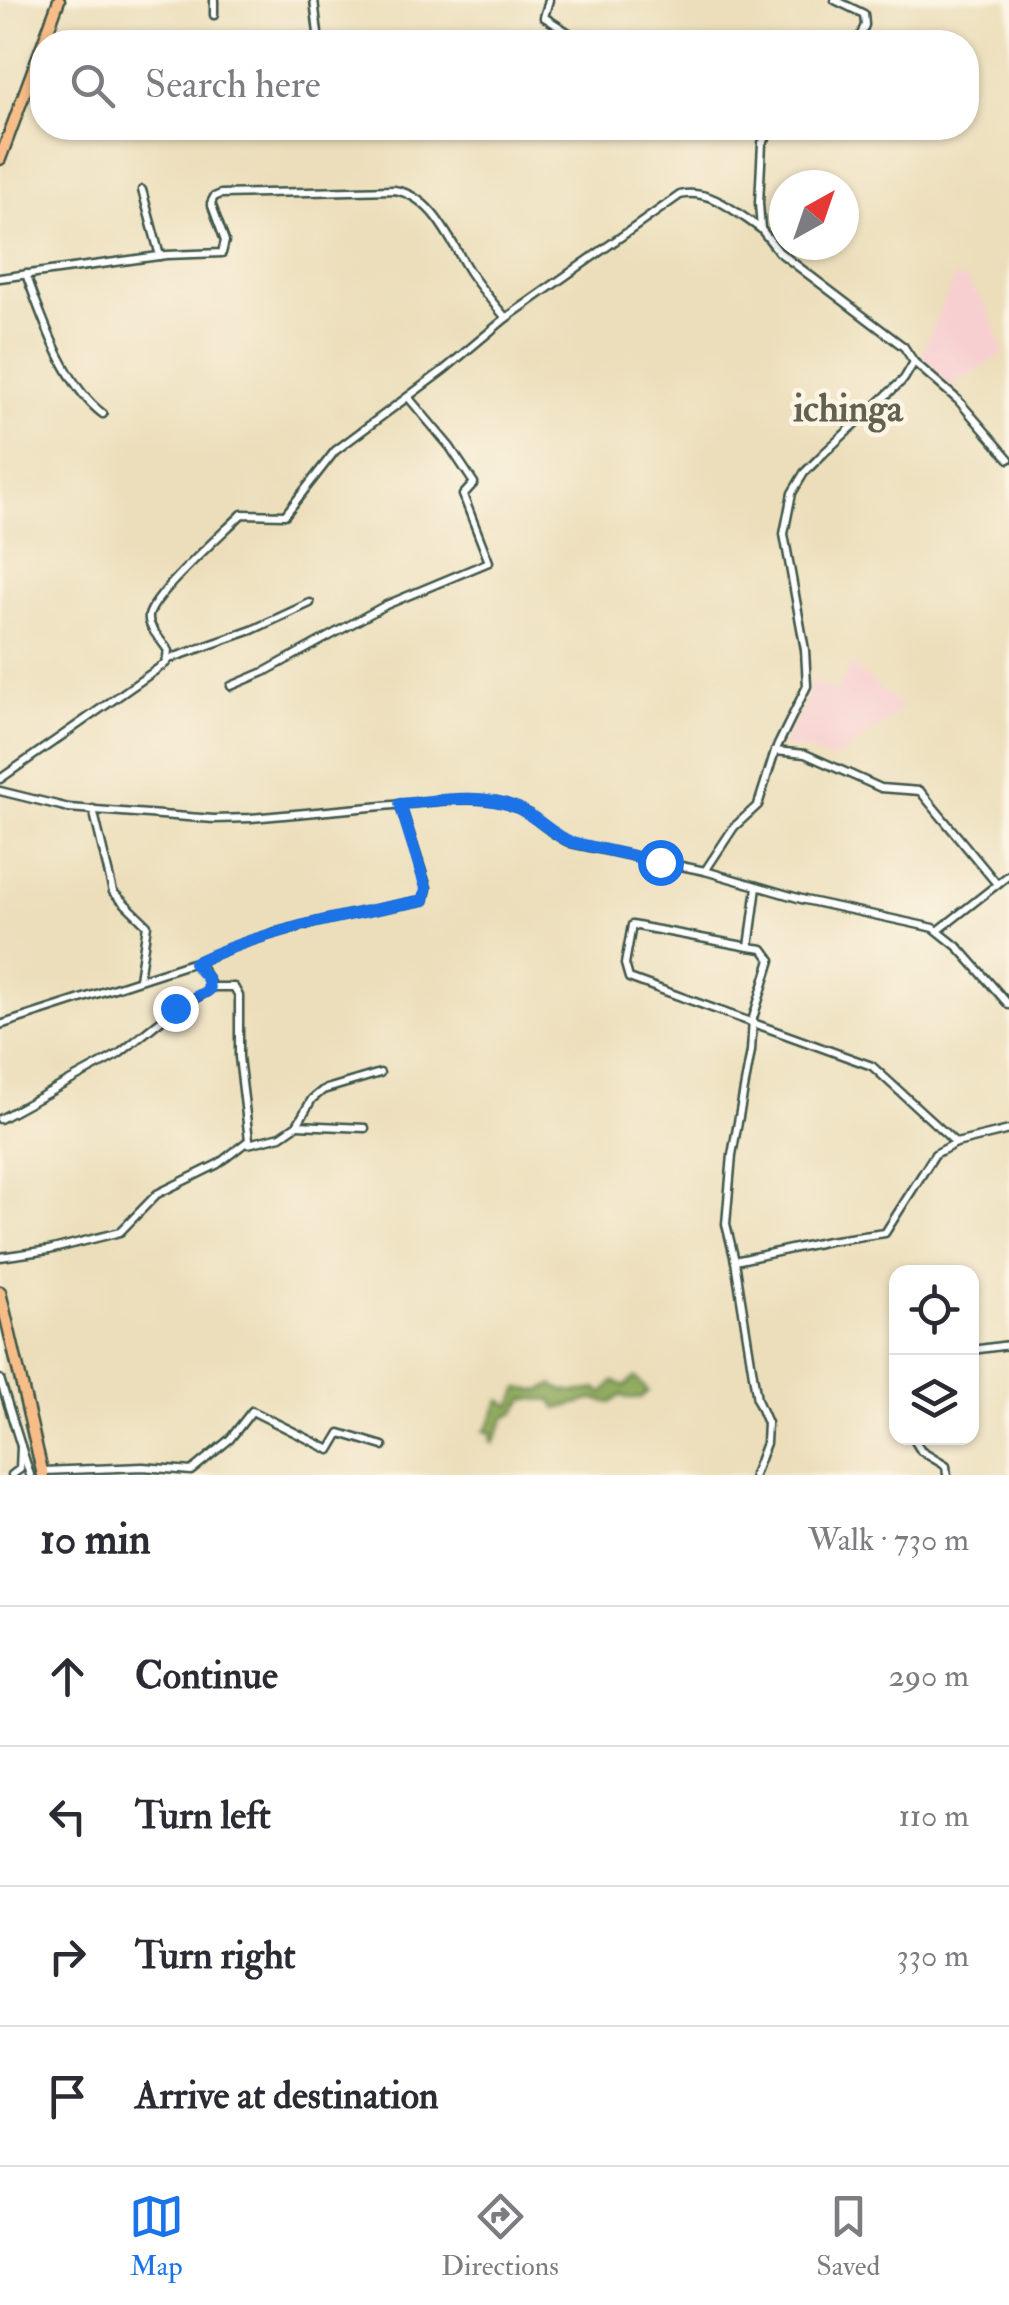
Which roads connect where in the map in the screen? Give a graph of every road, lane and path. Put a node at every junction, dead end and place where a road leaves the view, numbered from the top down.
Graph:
1 (58, 0) edge
2 (214, 0) edge
3 (314, 0) edge
4 (549, 0) edge
5 (835, 0) edge
6 (214, 15) dead end
7 (47, 30) edge
8 (318, 30) edge
9 (564, 30) edge
10 (863, 30) edge
11 (30, 76) edge
12 (765, 140) edge
13 (0, 158) edge
14 (142, 190) dead end
15 (761, 229) junction
16 (160, 256) junction
17 (26, 274) junction
18 (0, 278) edge
19 (506, 318) junction
20 (914, 362) junction
21 (408, 397) junction
22 (103, 414) dead end
23 (1009, 459) edge
24 (310, 603) dead end
25 (168, 659) junction
26 (231, 686) dead end
27 (775, 751) junction
28 (0, 780) edge
29 (0, 790) edge
30 (400, 804) junction
31 (94, 809) junction
32 (705, 871) junction
33 (1009, 875) edge
34 (997, 884) junction
35 (758, 887) junction
36 (939, 930) junction
37 (749, 947) junction
38 (194, 963) junction
39 (139, 980) junction
40 (210, 988) junction
41 (1009, 1004) edge
42 (753, 1022) junction
43 (0, 1025) edge
44 (380, 1074) dead end
45 (0, 1119) edge
46 (297, 1125) junction
47 (365, 1128) dead end
48 (1009, 1130) edge
49 (956, 1143) junction
50 (242, 1146) junction
51 (0, 1257) edge
52 (735, 1261) junction
53 (0, 1292) edge
54 (2, 1306) edge
55 (1009, 1344) edge
56 (979, 1349) edge
57 (0, 1379) edge
58 (35, 1444) junction
59 (917, 1445) edge
60 (21, 1446) junction
61 (382, 1446) dead end
62 (38, 1474) edge
63 (12, 1475) edge
64 (754, 1475) edge
65 (946, 1475) edge

1 - 7 highway
2 - 6 street
3 - 8 street
4 - 9 street
5 - 10 street
11 - 13 highway
12 - 15 street
14 - 16 street
15 - 19 street
15 - 20 street
16 - 17 street
16 - 19 street
17 - 18 street
17 - 22 street
19 - 21 street
20 - 23 street
20 - 27 street
21 - 25 street
21 - 26 street
24 - 25 street
25 - 28 street
27 - 32 street
27 - 34 street
29 - 31 street
30 - 31 street
30 - 32 street
30 - 38 street
31 - 39 street
32 - 35 street
33 - 34 street
34 - 36 street
35 - 36 street
35 - 37 street
36 - 41 street
37 - 42 street
37 - 42 street
38 - 39 street
38 - 40 street
39 - 43 street
40 - 45 street
40 - 50 street
42 - 49 street
42 - 52 street
44 - 46 street
46 - 47 street
46 - 50 street
48 - 49 street
49 - 52 street
50 - 51 street
52 - 64 street
53 - 54 highway
54 - 58 highway
55 - 56 street
57 - 60 street
58 - 60 street
58 - 62 highway
59 - 65 street
60 - 62 street
60 - 63 street
61 - 62 street

